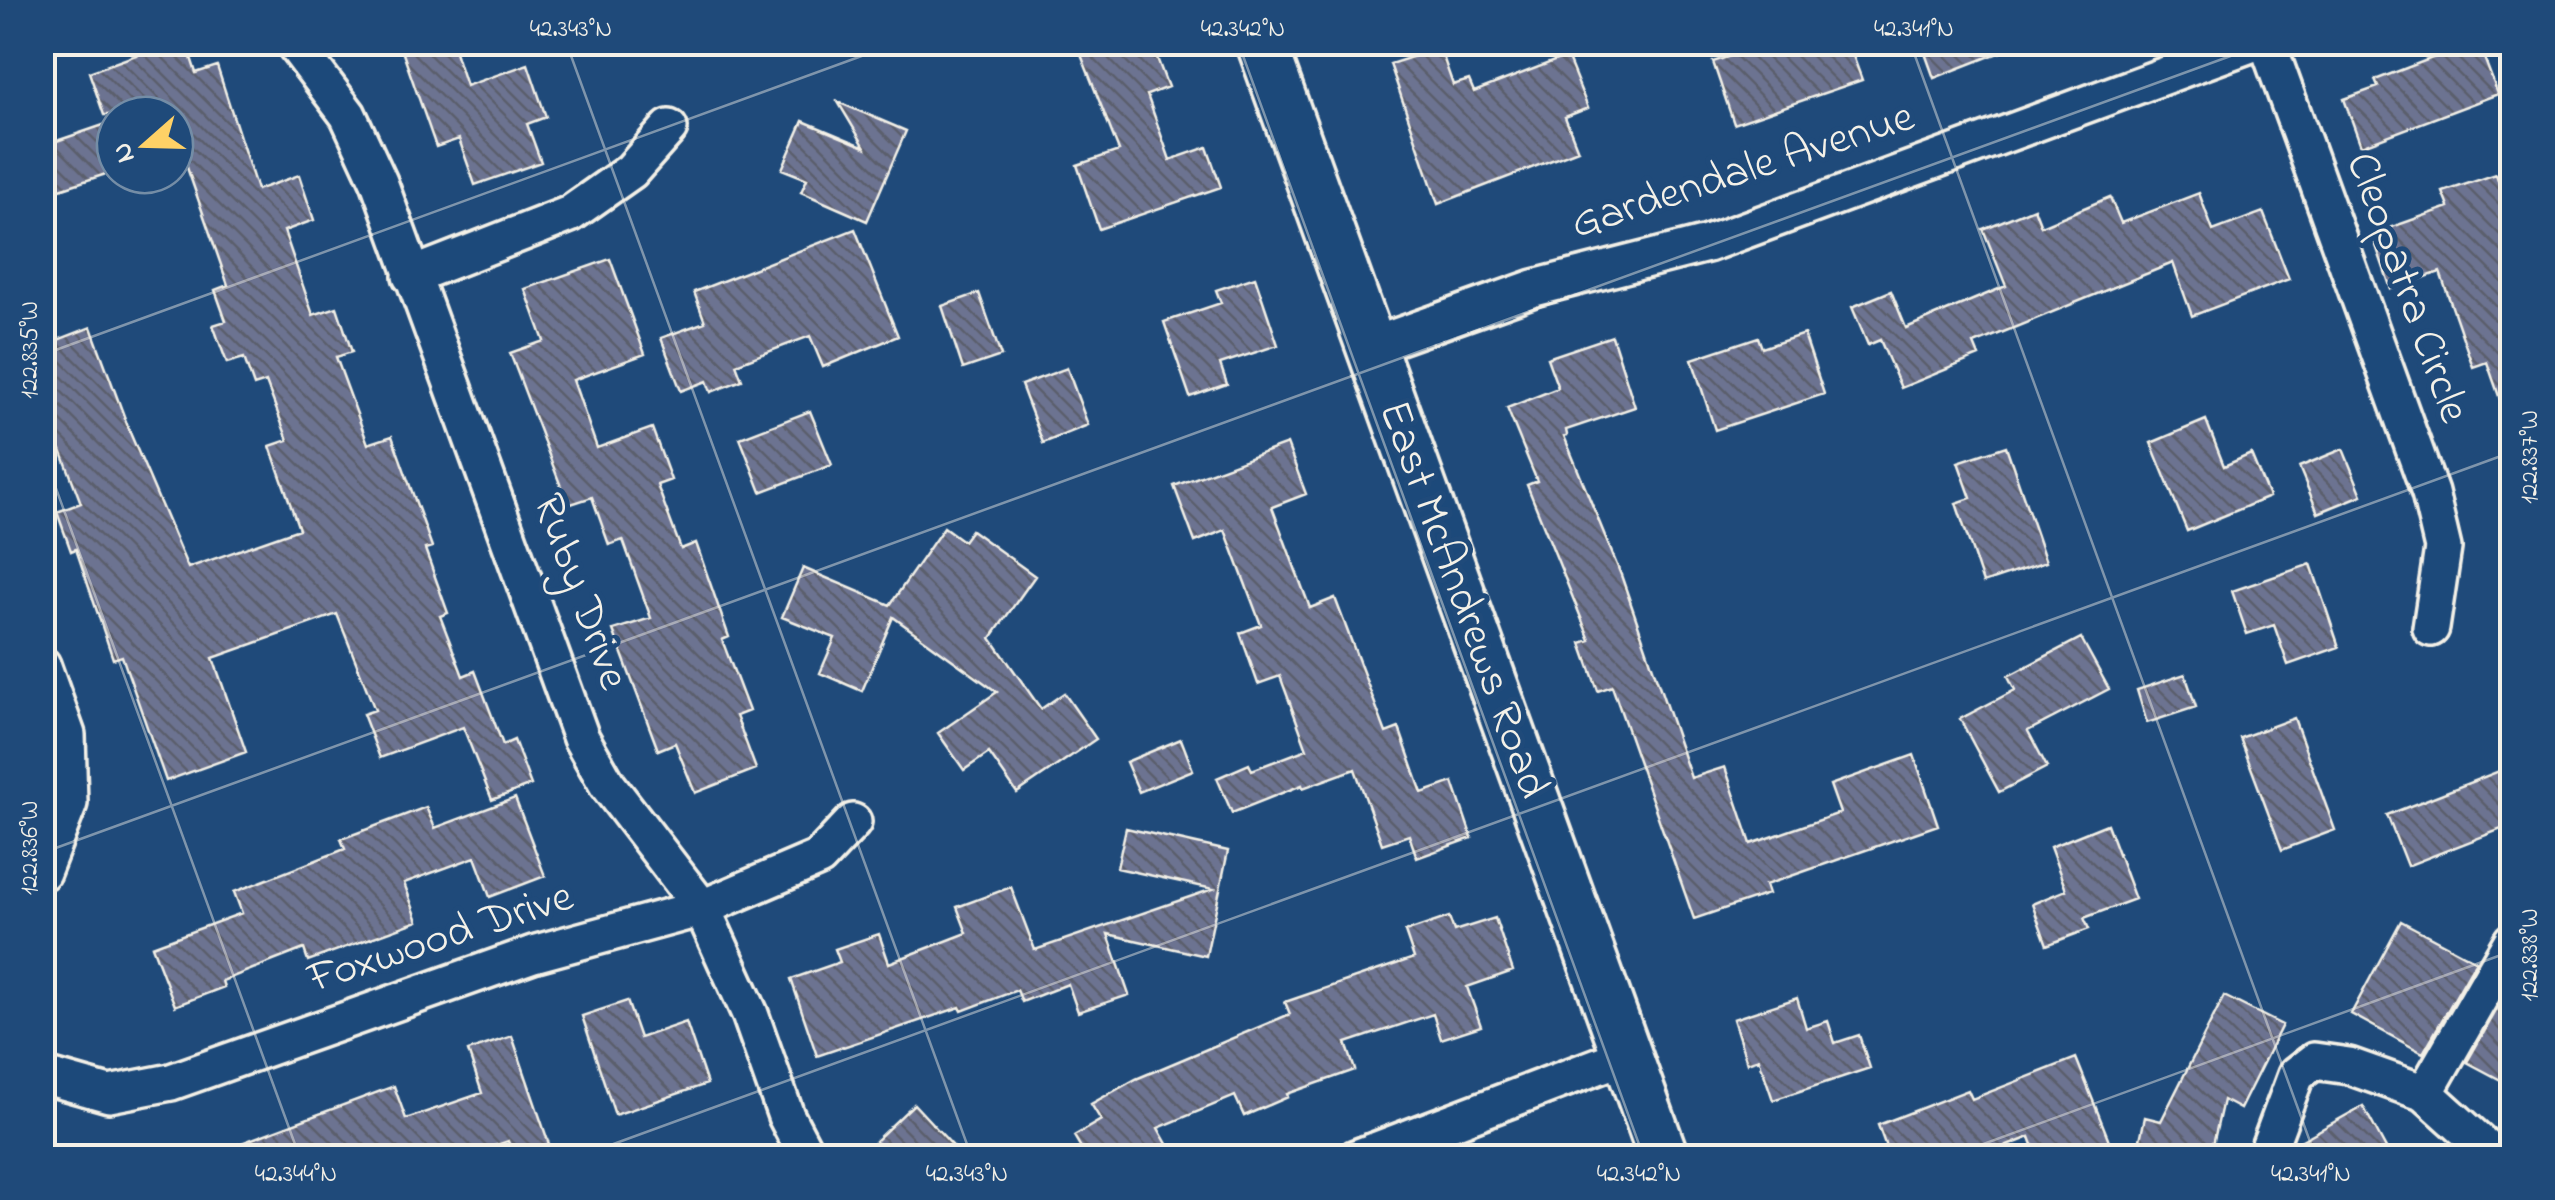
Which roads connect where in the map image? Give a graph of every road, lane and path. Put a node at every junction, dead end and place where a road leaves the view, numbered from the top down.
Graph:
1 (293, 42) edge
2 (1261, 42) edge
3 (2246, 45) edge
4 (668, 128) dead end
5 (410, 276) junction
6 (1370, 346) junction
7 (2432, 628) dead end
8 (42, 665) edge
9 (853, 822) dead end
10 (42, 872) edge
11 (702, 908) junction
12 (2512, 940) edge
13 (1627, 1056) junction
14 (42, 1075) edge
15 (2425, 1093) junction
16 (808, 1158) edge
17 (1356, 1158) edge
18 (1664, 1158) edge
19 (2266, 1158) edge
20 (2498, 1158) edge

1 - 5 street, Ruby Drive
2 - 6 main road, East McAndrews Road
3 - 6 street, Gardendale Avenue
3 - 7 street, Cleopatra Circle
4 - 5 street
5 - 11 street, Ruby Drive
6 - 13 main road, East McAndrews Road
8 - 10 street
9 - 11 street, Foxwood Drive
11 - 14 street, Foxwood Drive
11 - 16 street, Ruby Drive
12 - 15 street
13 - 17 street
13 - 18 main road, East McAndrews Road
15 - 19 street
15 - 20 street

